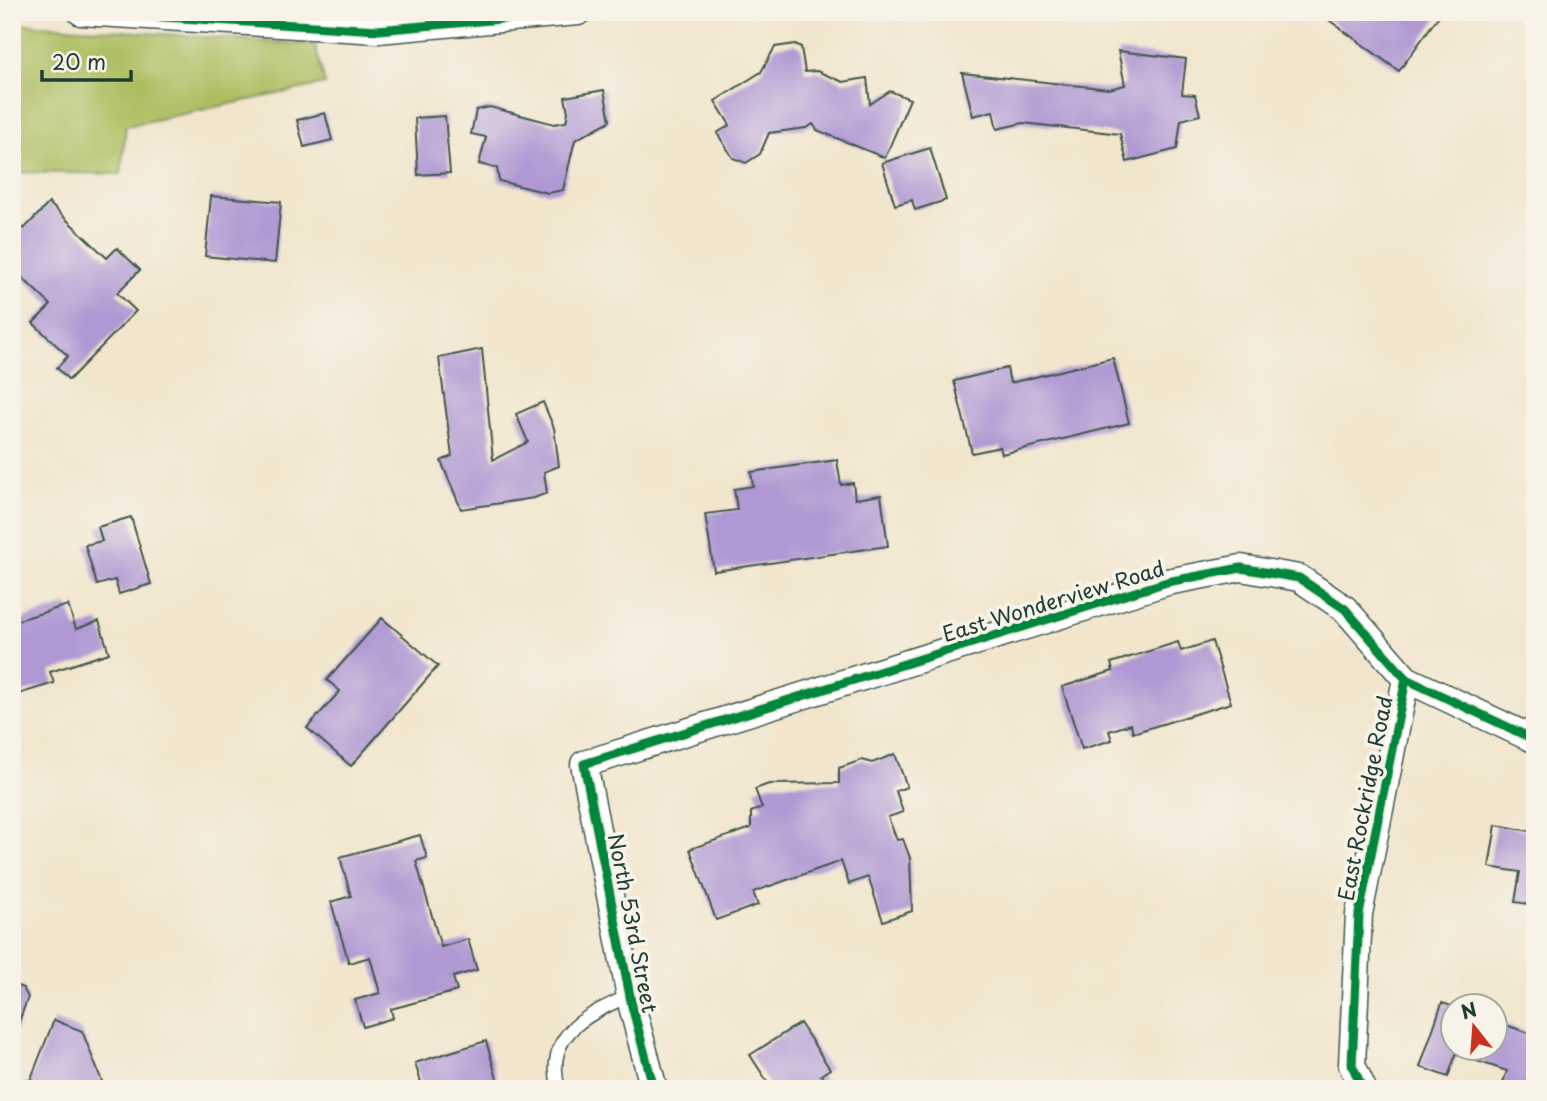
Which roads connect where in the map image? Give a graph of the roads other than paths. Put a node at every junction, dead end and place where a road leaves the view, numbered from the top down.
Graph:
1 (81, 12) edge
2 (578, 12) edge
3 (1406, 678) junction
4 (1535, 740) edge
5 (584, 764) joint
6 (630, 995) junction
7 (559, 1089) edge
8 (654, 1089) edge
9 (1363, 1089) edge

1 - 2 street
3 - 4 street, East Wonderview Road
3 - 5 street, East Wonderview Road
3 - 9 street, East Rockridge Road
5 - 6 street, North 53rd Street
6 - 7 lane
6 - 8 street, North 53rd Street

